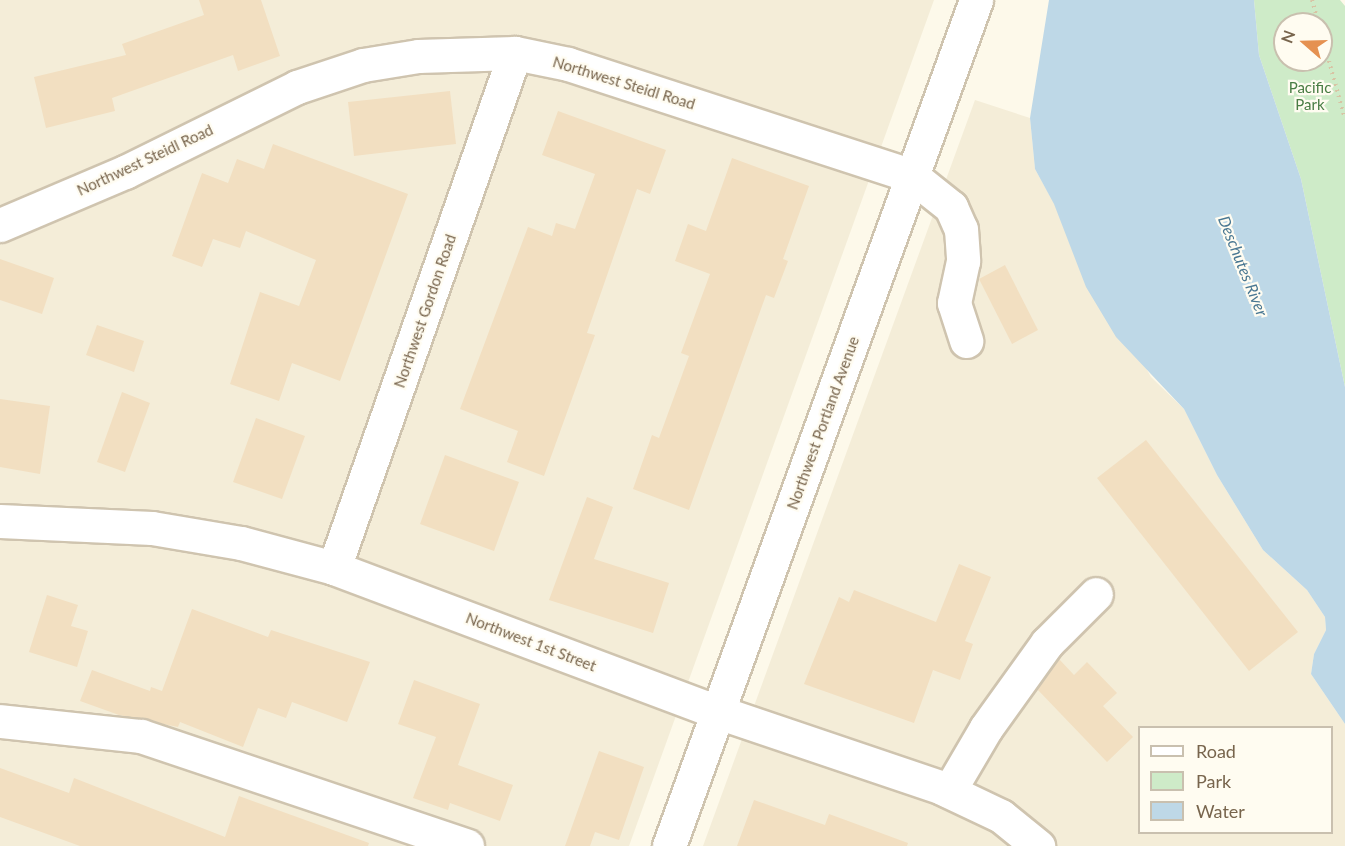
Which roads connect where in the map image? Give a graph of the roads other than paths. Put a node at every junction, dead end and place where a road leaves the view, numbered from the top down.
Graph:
1 (976, 0) edge
2 (515, 53) junction
3 (912, 176) junction
4 (0, 225) edge
5 (966, 341) dead end
6 (0, 521) edge
7 (334, 568) junction
8 (1096, 594) dead end
9 (718, 712) junction
10 (0, 722) edge
11 (949, 791) junction
12 (467, 846) edge
13 (669, 846) edge
14 (1038, 846) edge

1 - 3 street, Northwest Portland Avenue
2 - 3 street, Northwest Steidl Road
2 - 4 street, Northwest Steidl Road
2 - 7 street, Northwest Gordon Road
3 - 5 street
3 - 9 street, Northwest Portland Avenue
6 - 7 street, Northwest 1st Street
7 - 9 street, Northwest 1st Street
8 - 11 street
9 - 11 street, Northwest 1st Street
9 - 13 street, Northwest Portland Avenue
10 - 12 street
11 - 14 street, Northwest 1st Street

